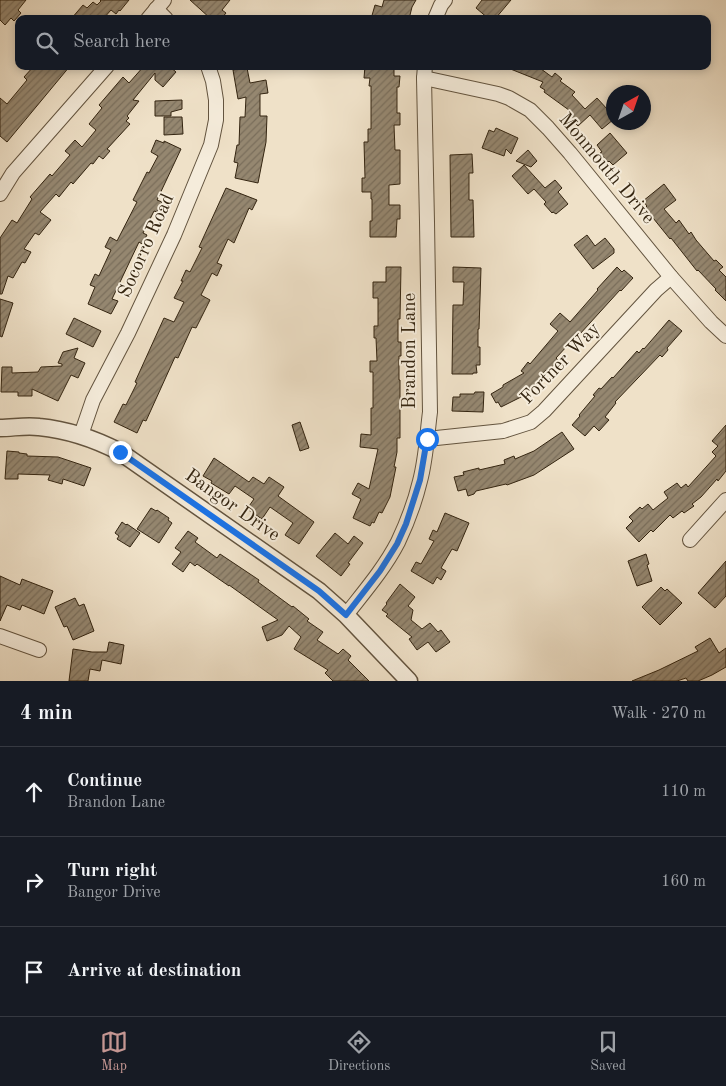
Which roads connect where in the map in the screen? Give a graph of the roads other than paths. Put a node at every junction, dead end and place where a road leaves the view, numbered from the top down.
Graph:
1 (445, 0) edge
2 (437, 15) edge
3 (104, 70) edge
4 (209, 70) edge
5 (424, 72) edge
6 (0, 194) edge
7 (671, 277) junction
8 (726, 336) edge
9 (0, 428) edge
10 (81, 435) junction
11 (427, 439) junction
12 (726, 500) edge
13 (690, 540) dead end
14 (346, 615) junction
15 (0, 636) edge
16 (39, 650) dead end
17 (409, 681) edge

1 - 2 street
3 - 6 street
4 - 10 street, Socorro Road
5 - 7 street, Monmouth Drive
5 - 11 street, Brandon Lane
7 - 8 street, Monmouth Drive
7 - 11 street, Fortner Way
9 - 10 street, Bangor Drive
10 - 14 street, Bangor Drive
11 - 14 street, Brandon Lane
12 - 13 street
14 - 17 street, Bangor Drive
15 - 16 street

